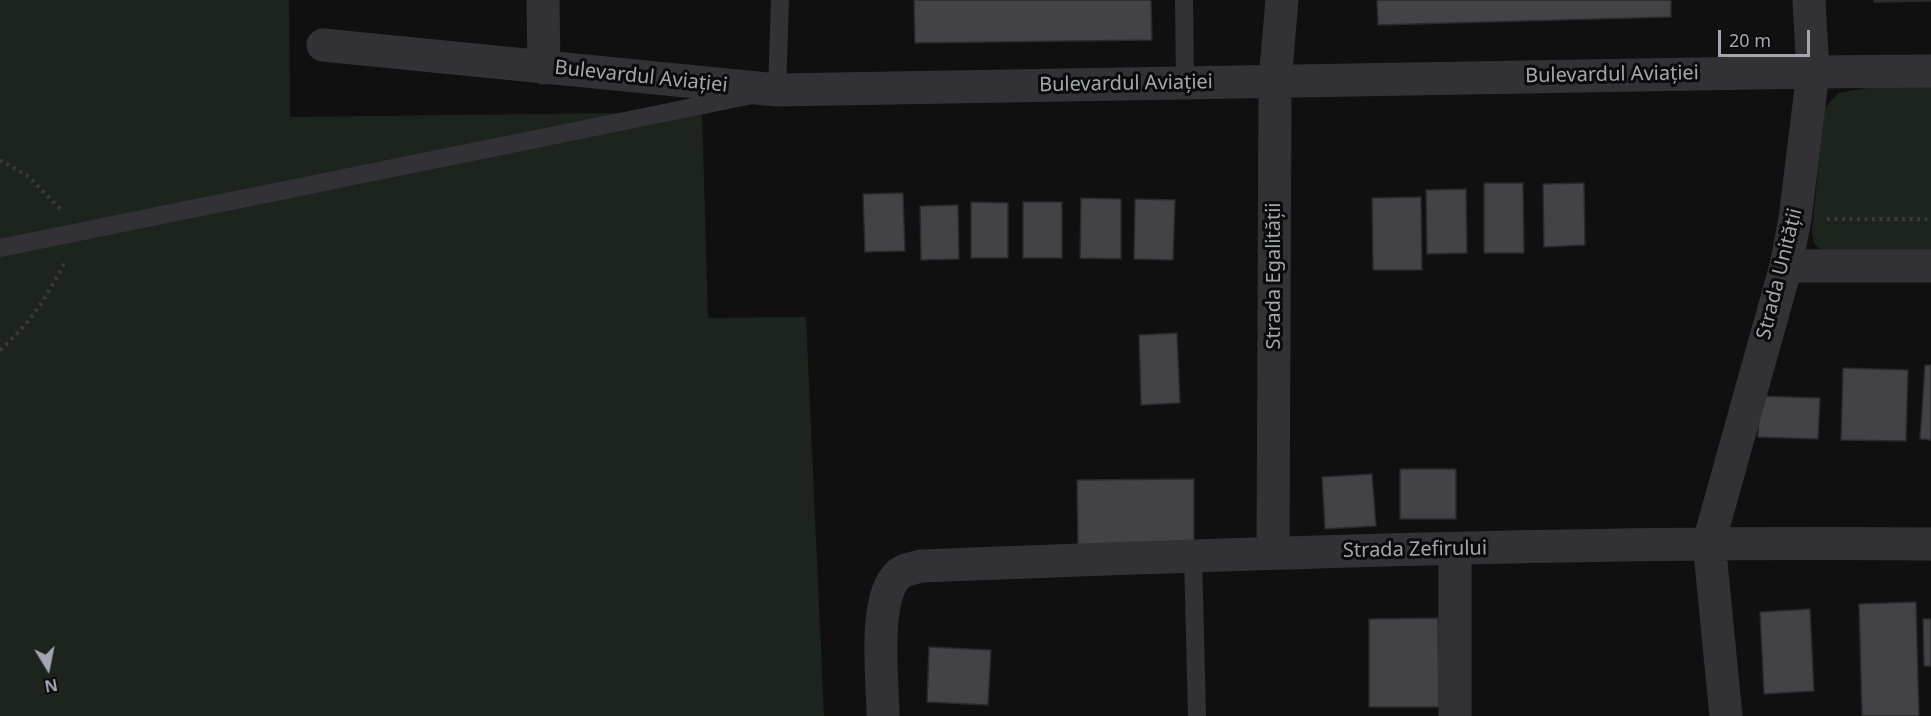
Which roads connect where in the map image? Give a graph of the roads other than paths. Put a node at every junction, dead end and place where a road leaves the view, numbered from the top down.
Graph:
1 (543, 0) edge
2 (780, 0) edge
3 (1184, 0) edge
4 (1282, 0) edge
5 (1809, 0) edge
6 (323, 45) dead end
7 (544, 68) junction
8 (1931, 71) edge
9 (1813, 72) junction
10 (1275, 81) junction
11 (1185, 83) junction
12 (777, 90) junction
13 (0, 248) edge
14 (1786, 266) junction
15 (1931, 266) edge
16 (1709, 542) junction
17 (1931, 544) edge
18 (1455, 549) junction
19 (1273, 553) junction
20 (1193, 556) junction
21 (883, 716) edge
22 (1197, 716) edge
23 (1455, 716) edge
24 (1726, 716) edge

1 - 7 street
2 - 12 lane
3 - 11 lane
4 - 10 street, Strada Egalității
5 - 9 street, Strada Unității
6 - 7 street, Bulevardul Aviației
7 - 12 street, Bulevardul Aviației
8 - 9 street, Bulevardul Aviației
9 - 10 street, Bulevardul Aviației
9 - 14 street, Strada Unității
10 - 11 street, Bulevardul Aviației
10 - 19 street, Strada Egalității
11 - 12 street, Bulevardul Aviației
12 - 13 lane
14 - 15 street
14 - 16 street, Strada Unității
16 - 17 street, Strada Zefirului
16 - 18 street, Strada Zefirului
16 - 24 street
18 - 19 street, Strada Zefirului
18 - 23 street
19 - 20 street, Strada Zefirului
20 - 21 street, Strada Zefirului
20 - 22 lane

